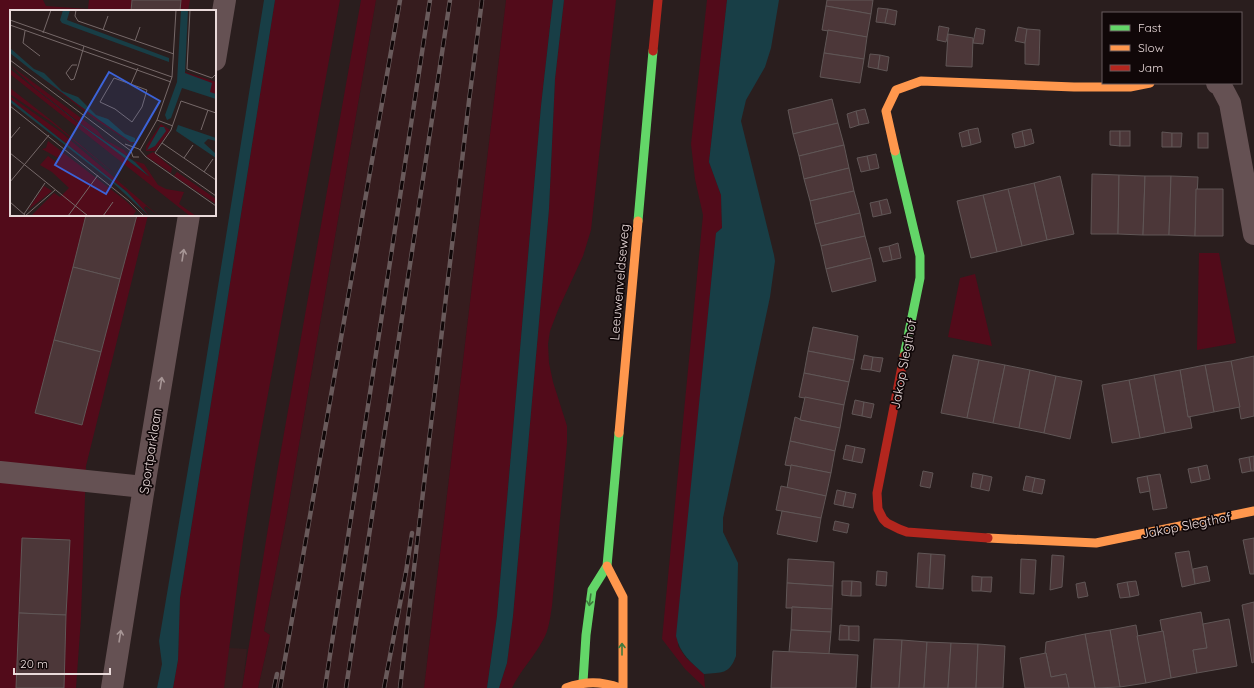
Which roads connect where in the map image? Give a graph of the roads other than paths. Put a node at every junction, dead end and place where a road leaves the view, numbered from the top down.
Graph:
1 (225, 0) edge
2 (658, 0) edge
3 (216, 54) edge
4 (1145, 84) edge
5 (1220, 84) edge
6 (189, 216) edge
7 (1254, 234) edge
8 (0, 472) edge
9 (144, 487) junction
10 (1254, 511) edge
11 (607, 566) junction
12 (583, 682) junction
13 (112, 688) edge
14 (566, 688) edge
15 (621, 688) edge

1 - 3 street
2 - 11 street, Leeuwenveldseweg
4 - 10 street, Jakop Slegthof
5 - 7 street
9 -> 6 street, Sportparklaan
8 - 9 street
13 -> 9 street, Sportparklaan
11 -> 12 street, Leeuwenveldseweg
15 -> 11 street
12 - 14 street
12 - 15 street

